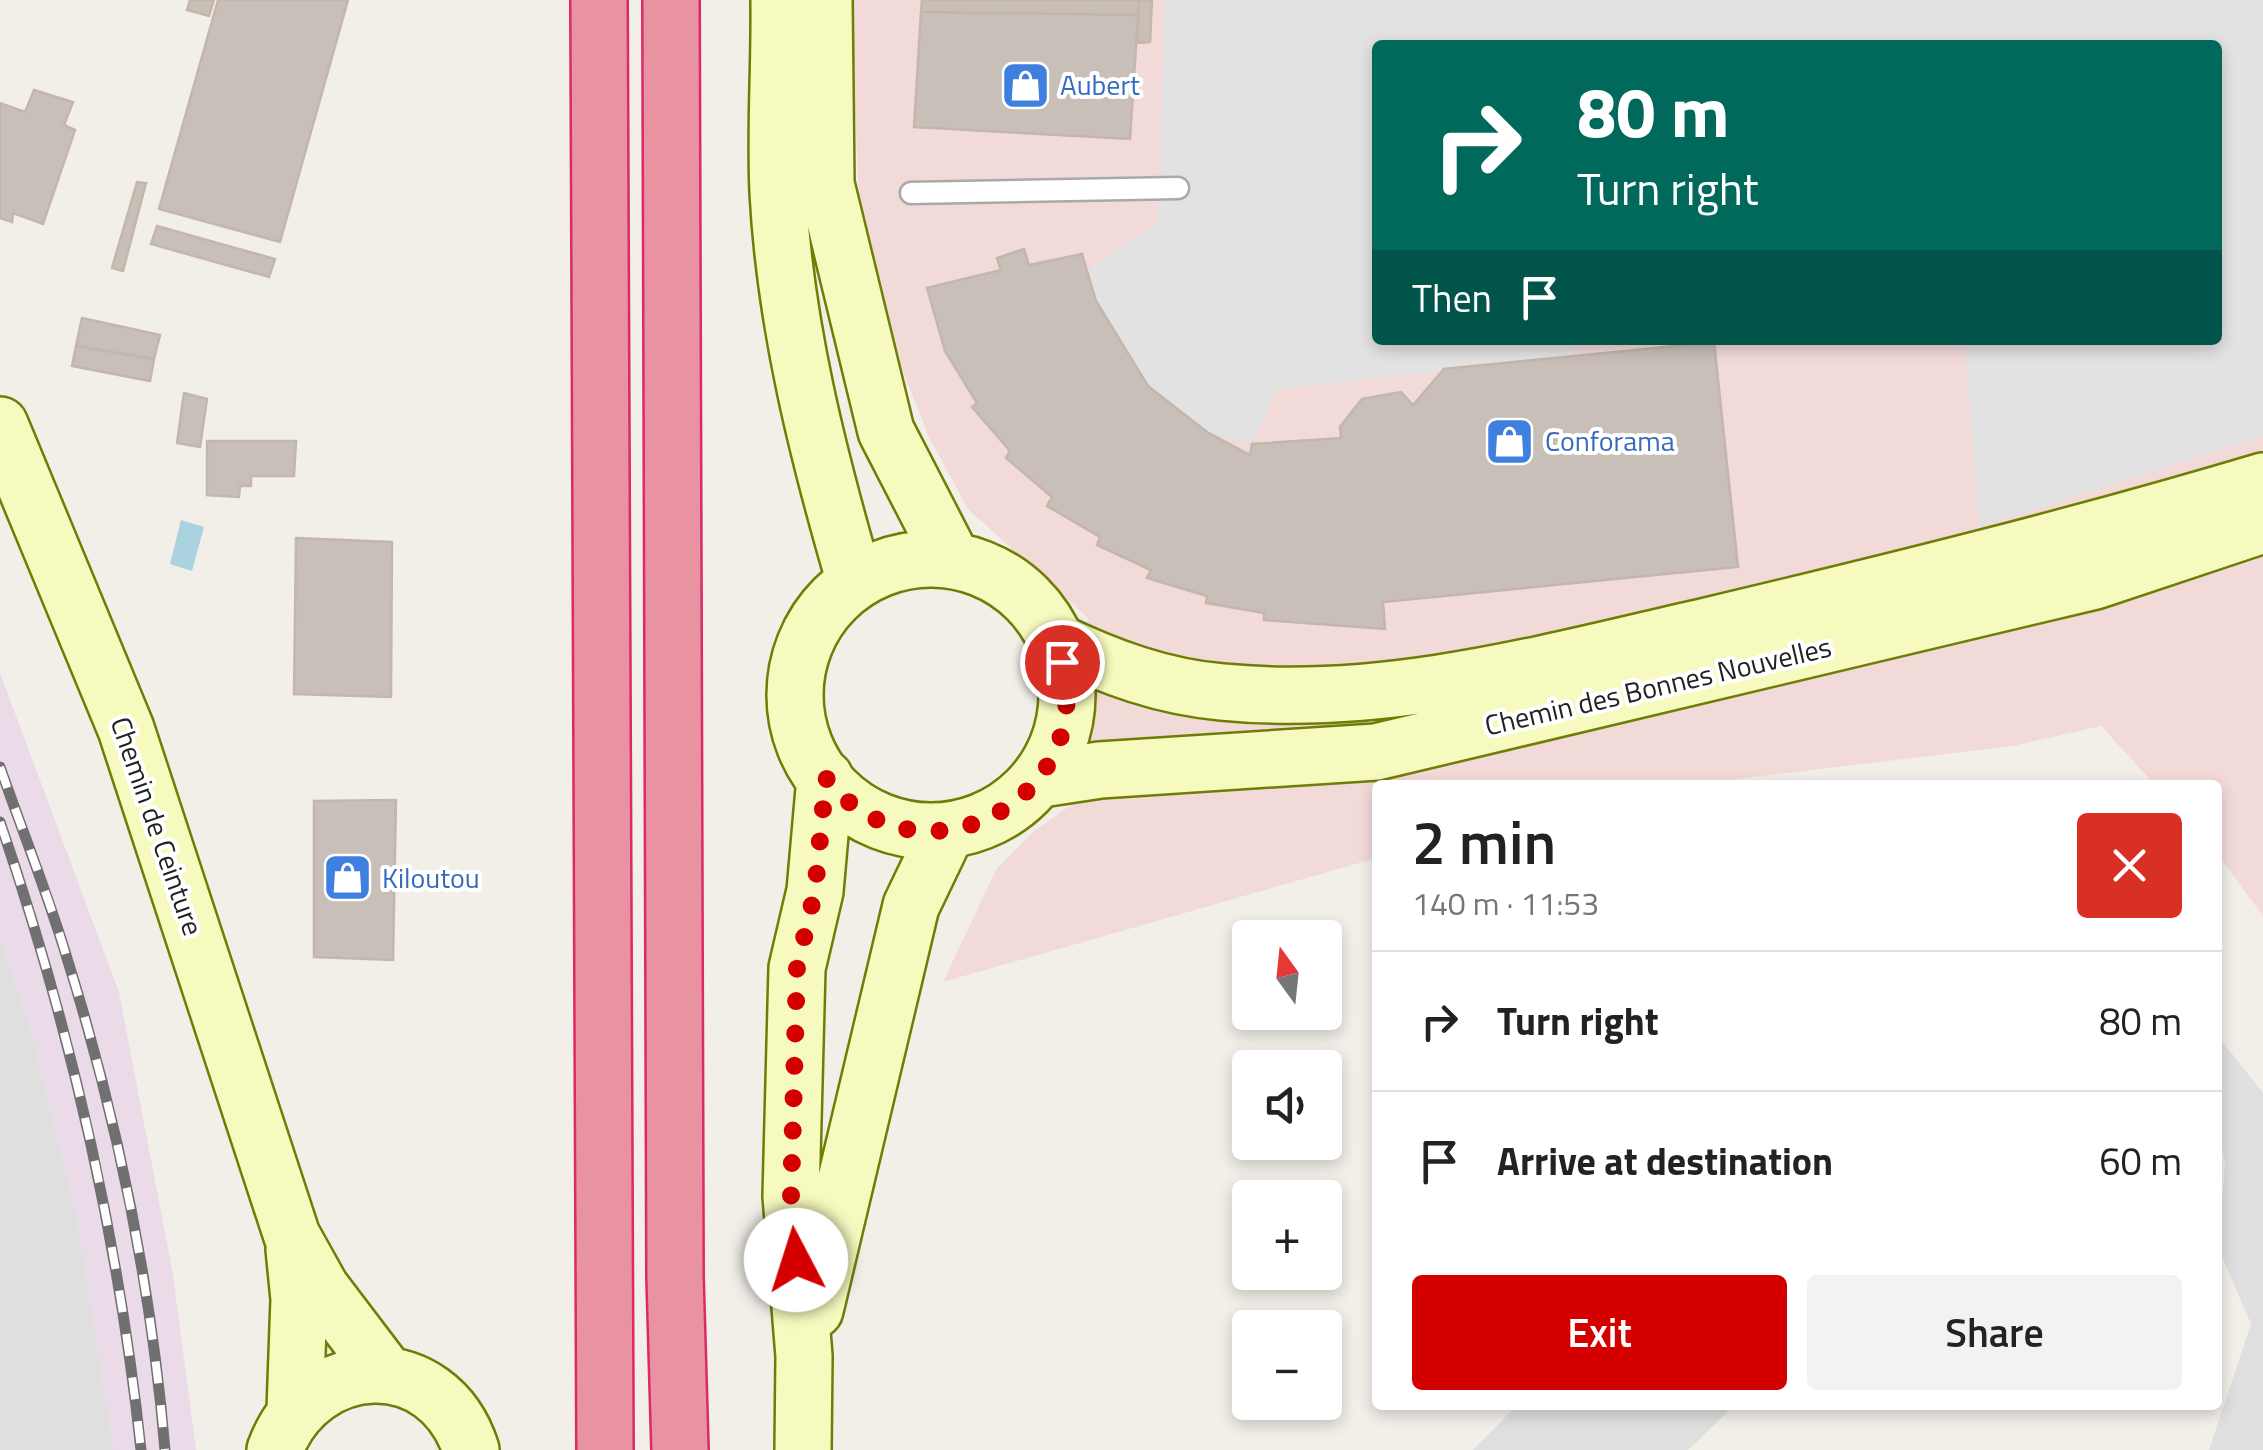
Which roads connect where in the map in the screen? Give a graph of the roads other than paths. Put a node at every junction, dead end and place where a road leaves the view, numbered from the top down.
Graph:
1 (599, 0) edge
2 (672, 0) edge
3 (779, 0) edge
4 (824, 0) edge
5 (1178, 188) dead end
6 (911, 193) dead end
7 (0, 425) edge
8 (2263, 482) edge
9 (2263, 525) edge
10 (951, 558) junction
11 (855, 582) junction
12 (1057, 642) junction
13 (826, 778) junction
14 (1041, 778) junction
15 (947, 831) junction
16 (292, 1236) junction
17 (804, 1356) junction
18 (387, 1374) junction
19 (285, 1430) edge
20 (471, 1450) edge
21 (606, 1450) edge
22 (680, 1450) edge
23 (803, 1450) edge

1 - 21 highway
2 - 22 highway
3 - 11 main road
4 - 10 main road
5 - 6 lane
7 - 16 main road, Chemin de Ceinture
8 - 12 main road, Chemin des Bonnes Nouvelles
9 - 14 main road, Chemin des Bonnes Nouvelles
10 - 11 main road
10 - 12 main road
11 - 13 main road
12 - 14 main road
13 - 15 main road
13 - 17 main road
14 - 15 main road
15 - 17 main road
16 - 18 main road, Chemin de Ceinture
16 - 19 main road, Chemin de Ceinture
17 - 23 main road
18 - 19 main road
18 - 20 main road

